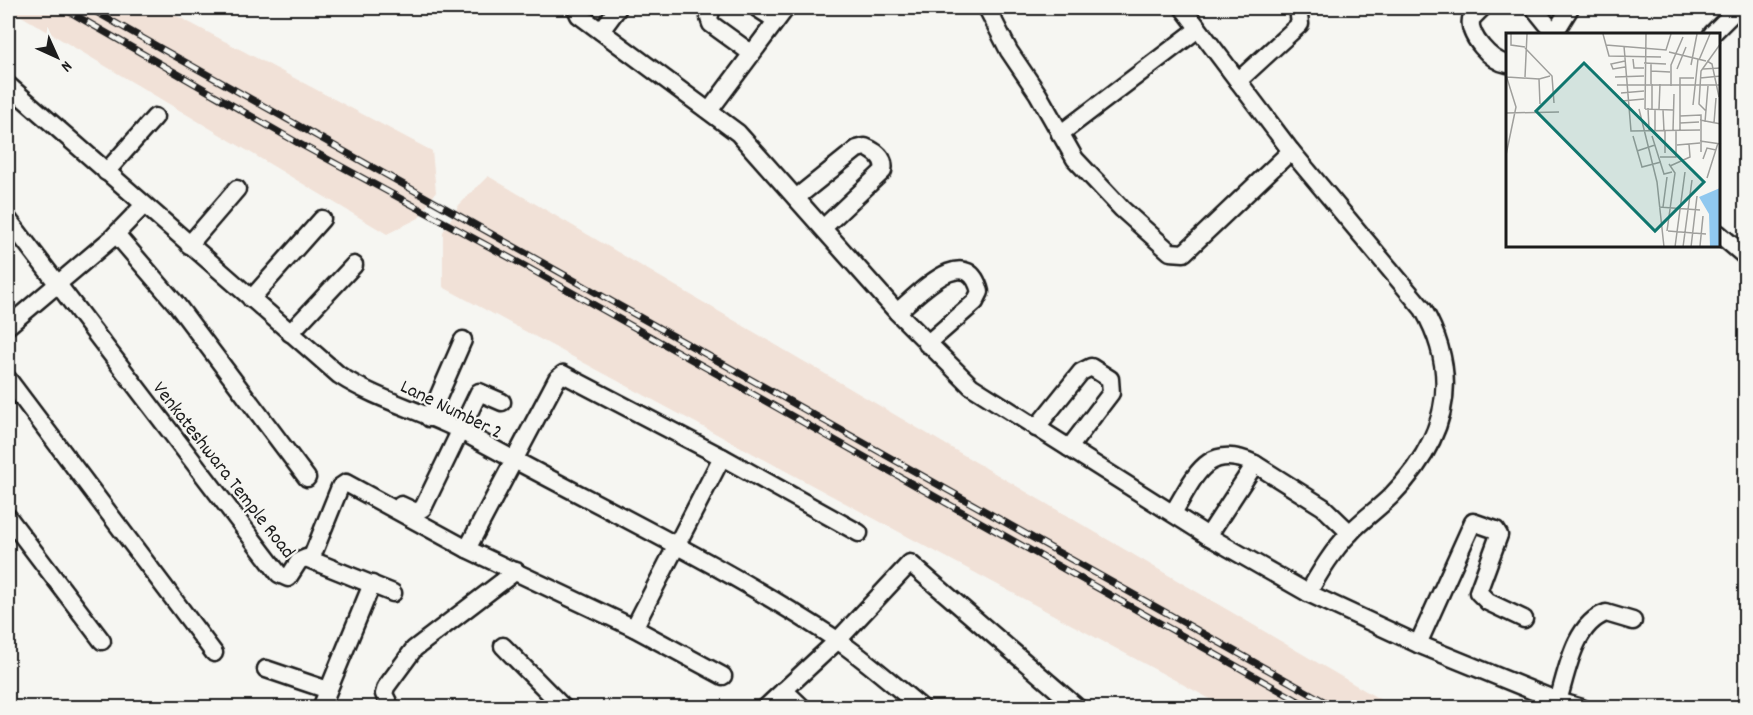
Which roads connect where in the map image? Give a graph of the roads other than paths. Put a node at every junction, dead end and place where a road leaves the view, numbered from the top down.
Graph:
1 (576, 8) edge
2 (618, 8) edge
3 (712, 8) edge
4 (757, 8) edge
5 (987, 8) edge
6 (1183, 8) edge
7 (1298, 8) edge
8 (1482, 8) edge
9 (1534, 8) edge
10 (1570, 8) edge
11 (1738, 8) edge
12 (781, 14) edge
13 (1198, 29) junction
14 (601, 31) junction
15 (1553, 33) edge
16 (1555, 33) edge
17 (1713, 33) edge
18 (752, 53) junction
19 (1506, 64) edge
20 (1238, 81) junction
21 (8, 85) edge
22 (709, 111) junction
23 (155, 117) dead end
24 (1060, 134) junction
25 (1291, 151) junction
26 (106, 172) junction
27 (237, 189) dead end
28 (796, 198) junction
29 (144, 205) junction
30 (8, 219) edge
31 (322, 219) dead end
32 (823, 228) junction
33 (116, 234) junction
34 (1720, 234) edge
35 (189, 245) junction
36 (1746, 257) edge
37 (354, 265) dead end
38 (57, 285) junction
39 (251, 299) junction
40 (897, 312) junction
41 (8, 326) edge
42 (290, 333) junction
43 (463, 340) dead end
44 (927, 344) junction
45 (8, 379) edge
46 (502, 402) dead end
47 (429, 418) junction
48 (1036, 428) junction
49 (460, 431) junction
50 (1069, 448) junction
51 (722, 457) junction
52 (515, 462) junction
53 (1255, 464) junction
54 (307, 478) dead end
55 (355, 483) dead end
56 (1173, 513) junction
57 (8, 517) edge
58 (1350, 533) junction
59 (859, 534) dead end
60 (1208, 536) junction
61 (677, 544) junction
62 (467, 549) junction
63 (311, 559) junction
64 (516, 571) junction
65 (372, 584) junction
66 (393, 593) dead end
67 (1308, 593) junction
68 (1524, 619) dead end
69 (1633, 621) dead end
70 (634, 628) junction
71 (837, 640) junction
72 (102, 641) dead end
73 (1418, 644) junction
74 (503, 646) dead end
75 (214, 652) dead end
76 (266, 669) dead end
77 (723, 676) dead end
78 (328, 690) junction
79 (784, 690) junction
80 (1558, 701) junction
81 (321, 708) edge
82 (391, 708) edge
83 (564, 708) edge
84 (765, 708) edge
85 (803, 708) edge
86 (922, 708) edge
87 (1078, 708) edge
88 (1582, 708) edge

1 - 14 street
2 - 14 street
3 - 18 street
4 - 12 street
5 - 24 street
6 - 13 street
7 - 20 street
8 - 19 street
9 - 15 street
10 - 16 street
11 - 17 street
12 - 18 street
13 - 20 street
13 - 24 street
14 - 22 street
18 - 22 street
20 - 25 street
21 - 26 street, Lane Number 2
22 - 28 street
23 - 26 street
24 - 25 street
25 - 58 street
26 - 29 street, Lane Number 2
27 - 35 street
28 - 32 street
28 - 32 street
29 - 33 street
29 - 35 street, Lane Number 2
30 - 38 street
31 - 39 street
32 - 40 street
33 - 38 street
33 - 54 street
34 - 36 street
35 - 39 street, Lane Number 2
37 - 42 street
38 - 41 street
38 - 63 street, Venkateshwara Temple Road
39 - 42 street, Lane Number 2
40 - 44 street
40 - 44 street
42 - 47 street, Lane Number 2
43 - 47 street
44 - 48 street
45 - 75 street
46 - 49 street
47 - 49 street, Lane Number 2
48 - 50 street
48 - 50 street
49 - 52 street, Lane Number 2
49 - 55 street
50 - 56 street
51 - 52 street
51 - 59 street
51 - 61 street
52 - 61 street, Lane Number 2
52 - 62 street
53 - 56 street
53 - 58 street
53 - 60 street
56 - 60 street
57 - 72 street
58 - 67 street
60 - 67 street
61 - 70 street
61 - 71 street, Lane Number 2
62 - 63 street
62 - 64 street
63 - 65 street, Venkateshwara Temple Road
64 - 70 street
64 - 82 street
65 - 66 street, Venkateshwara Temple Road
65 - 78 street
67 - 73 street
68 - 73 street
69 - 80 street
70 - 77 street
71 - 79 street
71 - 86 street, Lane Number 2
71 - 87 street
73 - 80 street
74 - 83 street
76 - 78 street
78 - 81 street
79 - 84 street
79 - 85 street
80 - 88 street

